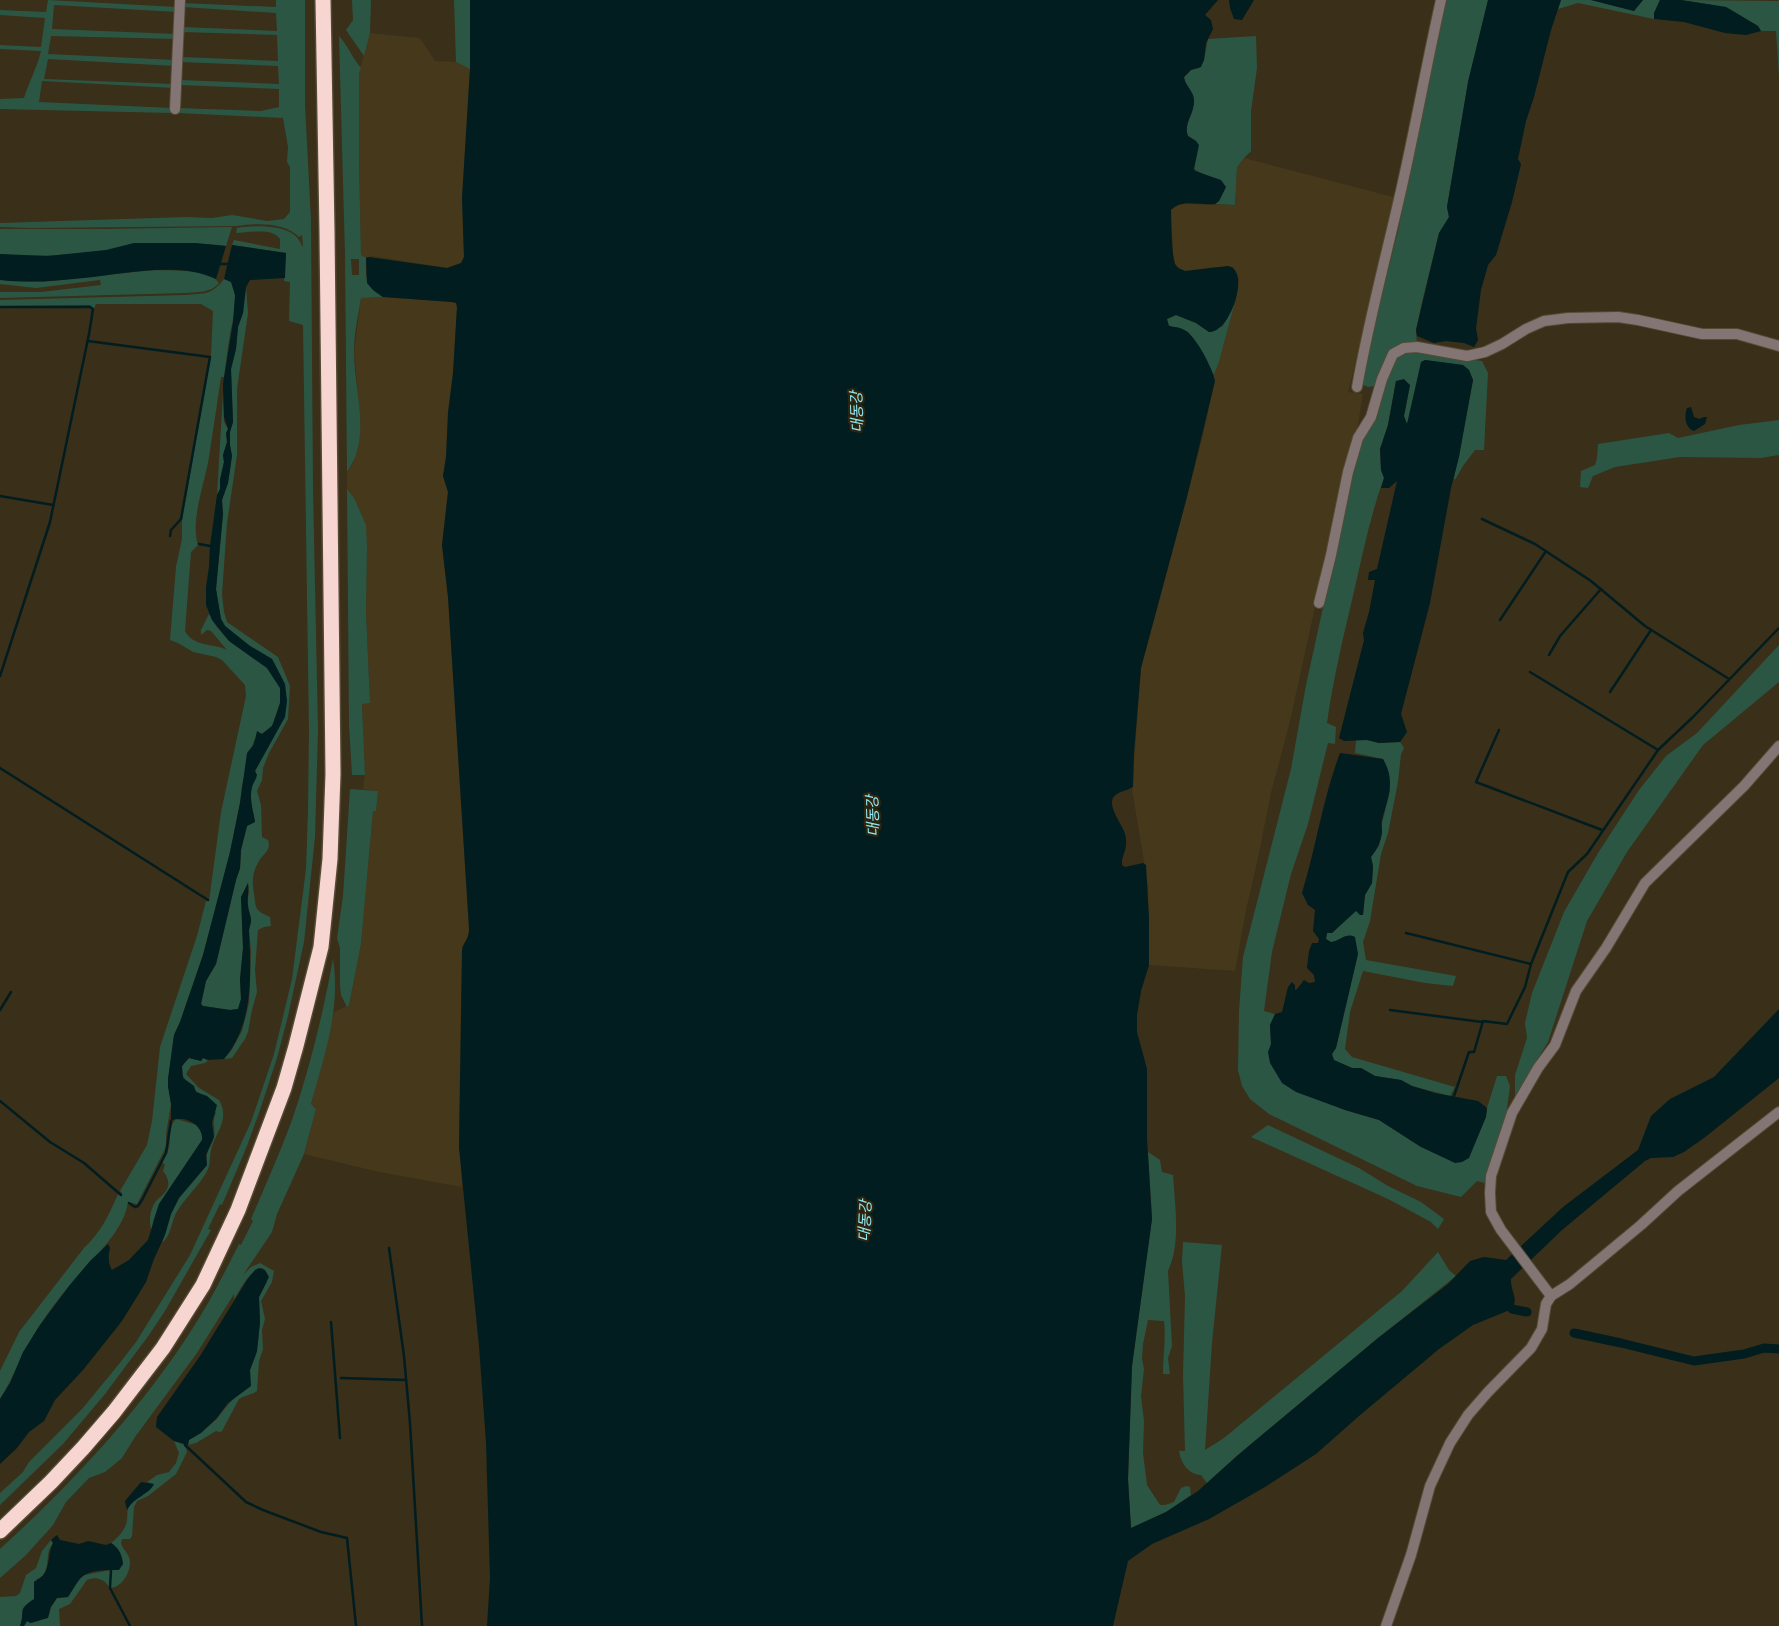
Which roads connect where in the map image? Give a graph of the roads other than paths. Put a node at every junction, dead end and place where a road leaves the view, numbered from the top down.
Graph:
1 (180, 0) edge
2 (323, 0) edge
3 (1441, 0) edge
4 (176, 109) dead end
5 (1779, 346) edge
6 (1357, 387) dead end
7 (1319, 604) dead end
8 (1779, 746) edge
9 (1778, 1117) edge
10 (1551, 1296) junction
11 (0, 1531) edge
12 (1386, 1626) edge

1 - 4 street
2 - 11 highway
3 - 6 street
5 - 7 street
8 - 10 street
9 - 10 street
10 - 12 street

